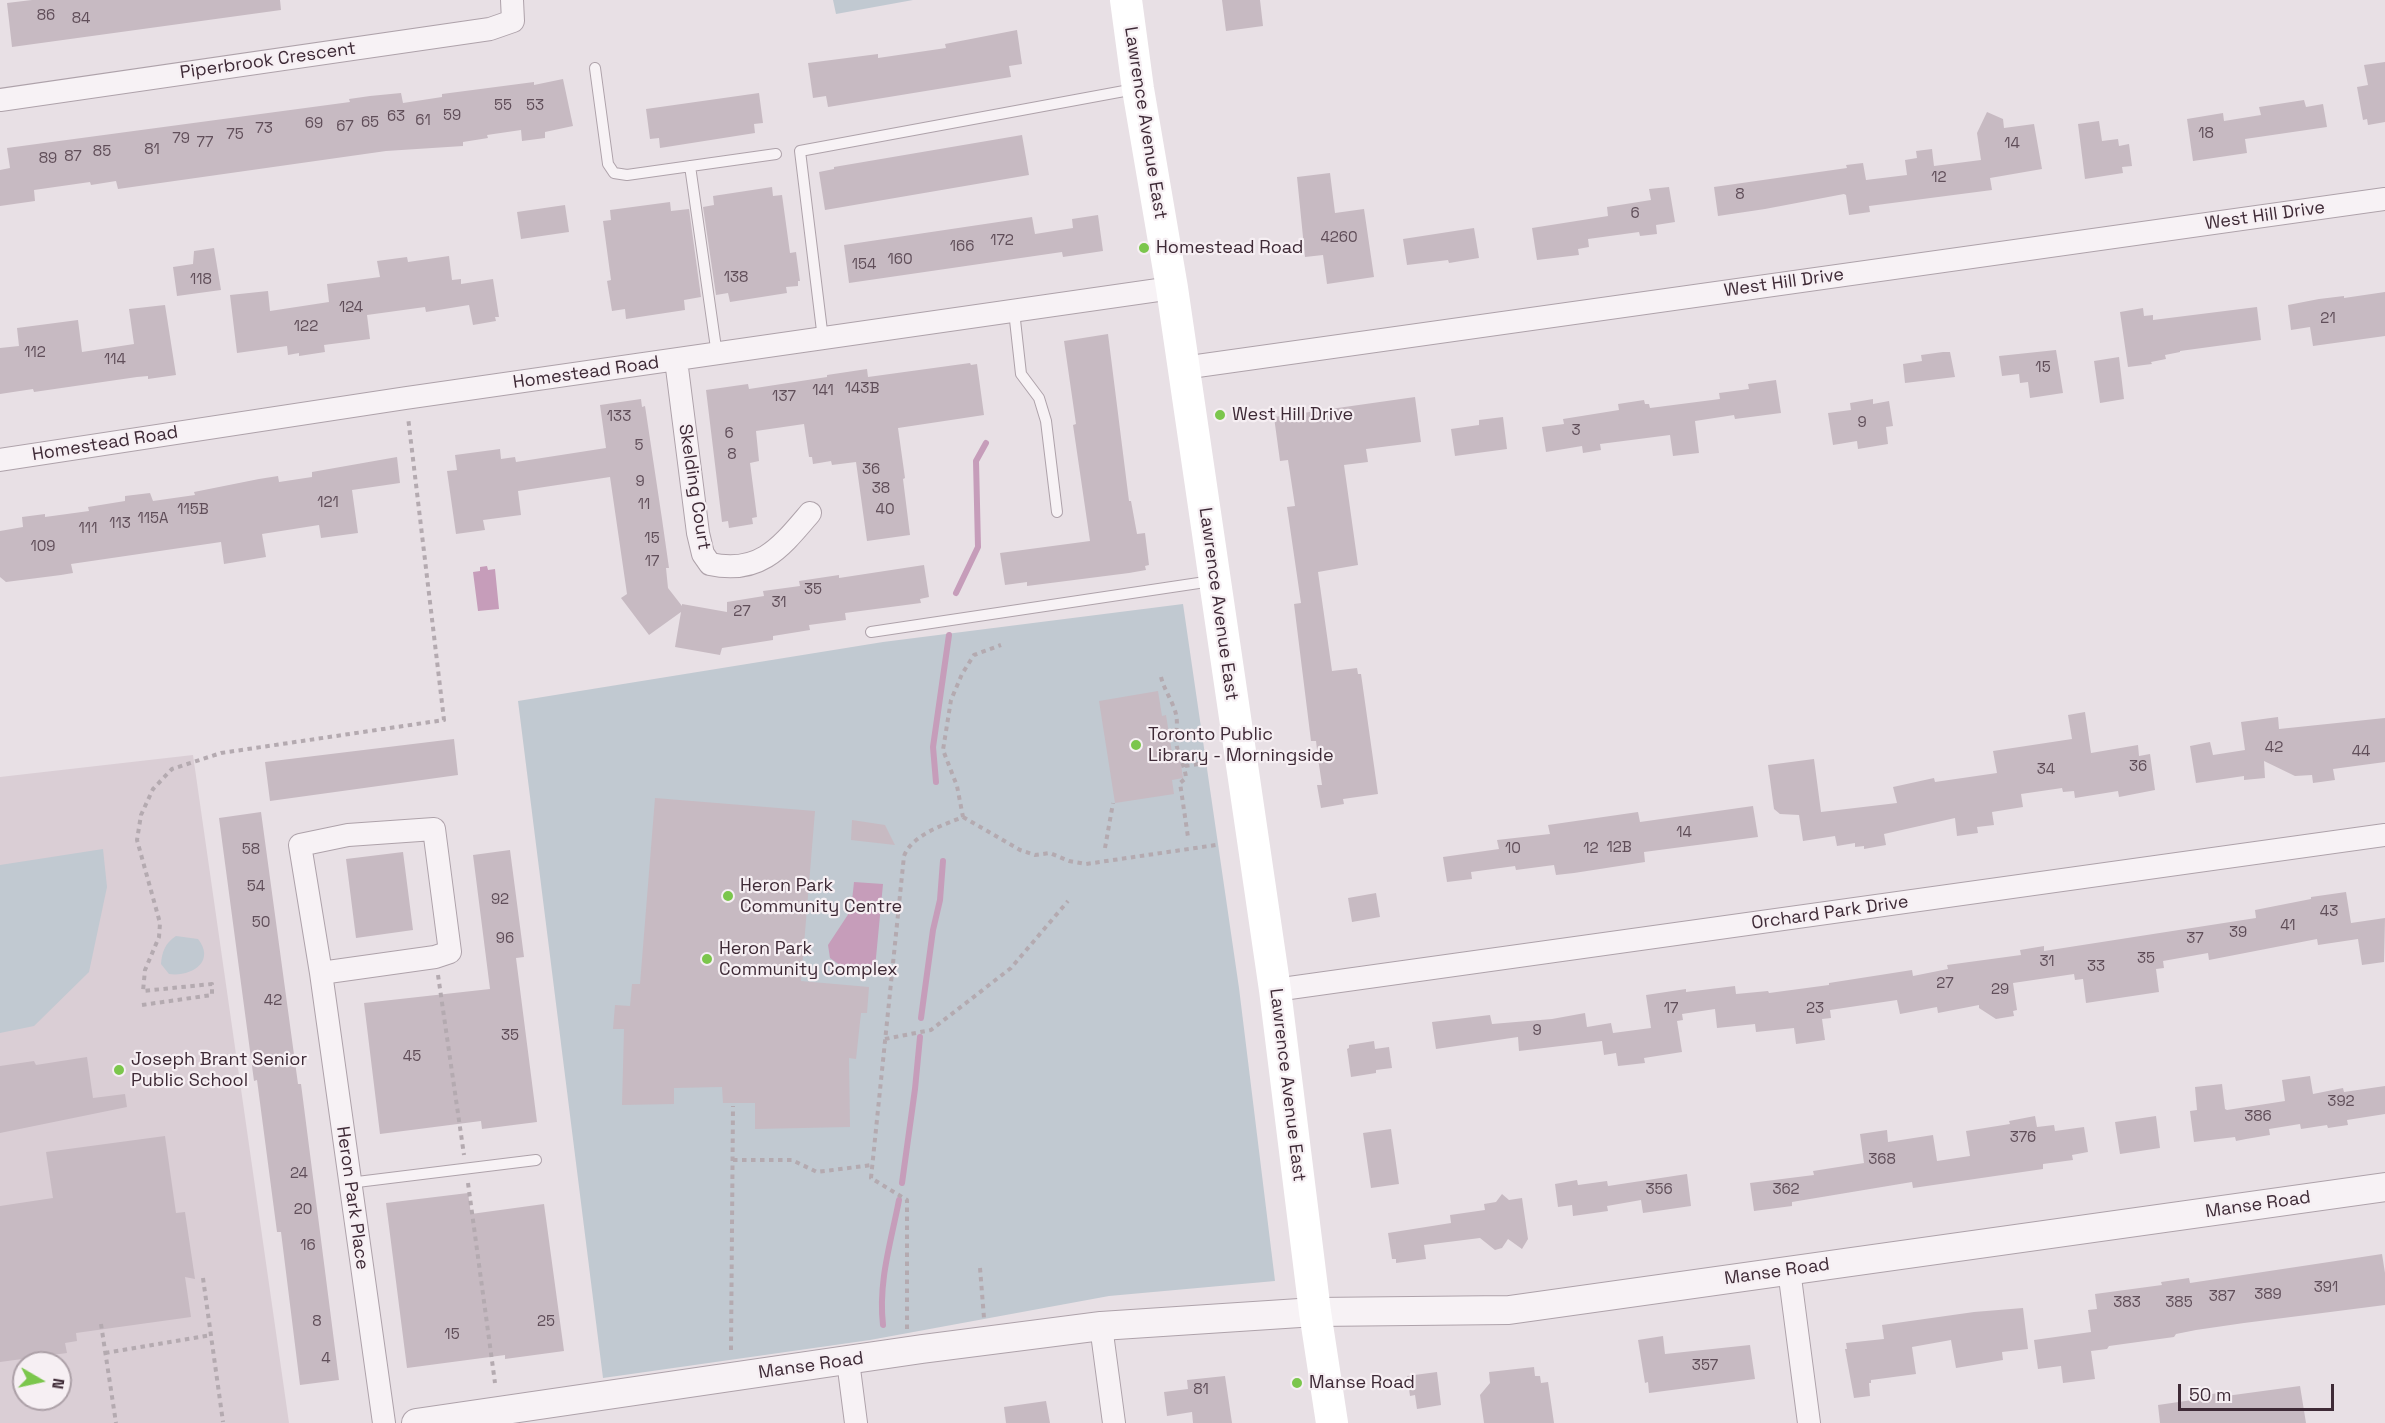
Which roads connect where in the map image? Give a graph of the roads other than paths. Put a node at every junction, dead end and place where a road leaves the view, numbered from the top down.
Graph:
1 (512, 0) edge
2 (1126, 0) edge
3 (595, 68) dead end
4 (1138, 88) junction
5 (0, 100) edge
6 (776, 154) dead end
7 (690, 166) junction
8 (2385, 199) edge
9 (1172, 288) junction
10 (1014, 311) junction
11 (823, 339) junction
12 (717, 355) junction
13 (676, 360) junction
14 (1183, 368) junction
15 (0, 460) edge
16 (1057, 512) dead end
17 (810, 513) dead end
18 (1215, 581) junction
19 (871, 632) dead end
20 (2385, 835) edge
21 (321, 973) junction
22 (1275, 990) junction
23 (536, 1160) dead end
24 (349, 1183) junction
25 (2385, 1187) edge
26 (1789, 1270) junction
27 (1315, 1312) junction
28 (1101, 1326) junction
29 (848, 1361) junction
30 (538, 1414) edge
31 (384, 1423) edge
32 (416, 1423) edge
33 (856, 1423) edge
34 (1114, 1423) edge
35 (1332, 1423) edge
36 (1809, 1423) edge

1 - 5 street, Piperbrook Crescent
2 - 4 main road, Lawrence Avenue East
3 - 7 lane
4 - 9 main road, Lawrence Avenue East
4 - 11 lane
6 - 7 lane
7 - 12 lane
8 - 14 street, West Hill Drive
9 - 10 street, Homestead Road
9 - 14 main road, Lawrence Avenue East
10 - 11 street, Homestead Road
10 - 16 lane
11 - 12 street, Homestead Road
12 - 13 street, Homestead Road
13 - 15 street, Homestead Road
13 - 17 street, Skelding Court
14 - 18 main road, Lawrence Avenue East
18 - 19 lane
18 - 22 main road, Lawrence Avenue East
20 - 22 street, Orchard Park Drive
21 - 21 street, Heron Park Place
21 - 24 street, Heron Park Place
22 - 27 main road, Lawrence Avenue East
23 - 24 lane
24 - 31 street, Heron Park Place
25 - 26 street, Manse Road
26 - 27 street, Manse Road
26 - 36 street
27 - 28 street, Manse Road
27 - 35 main road, Lawrence Avenue East
28 - 29 street, Manse Road
28 - 34 street
29 - 30 street, Manse Road
29 - 33 street
30 - 32 street, Manse Road

